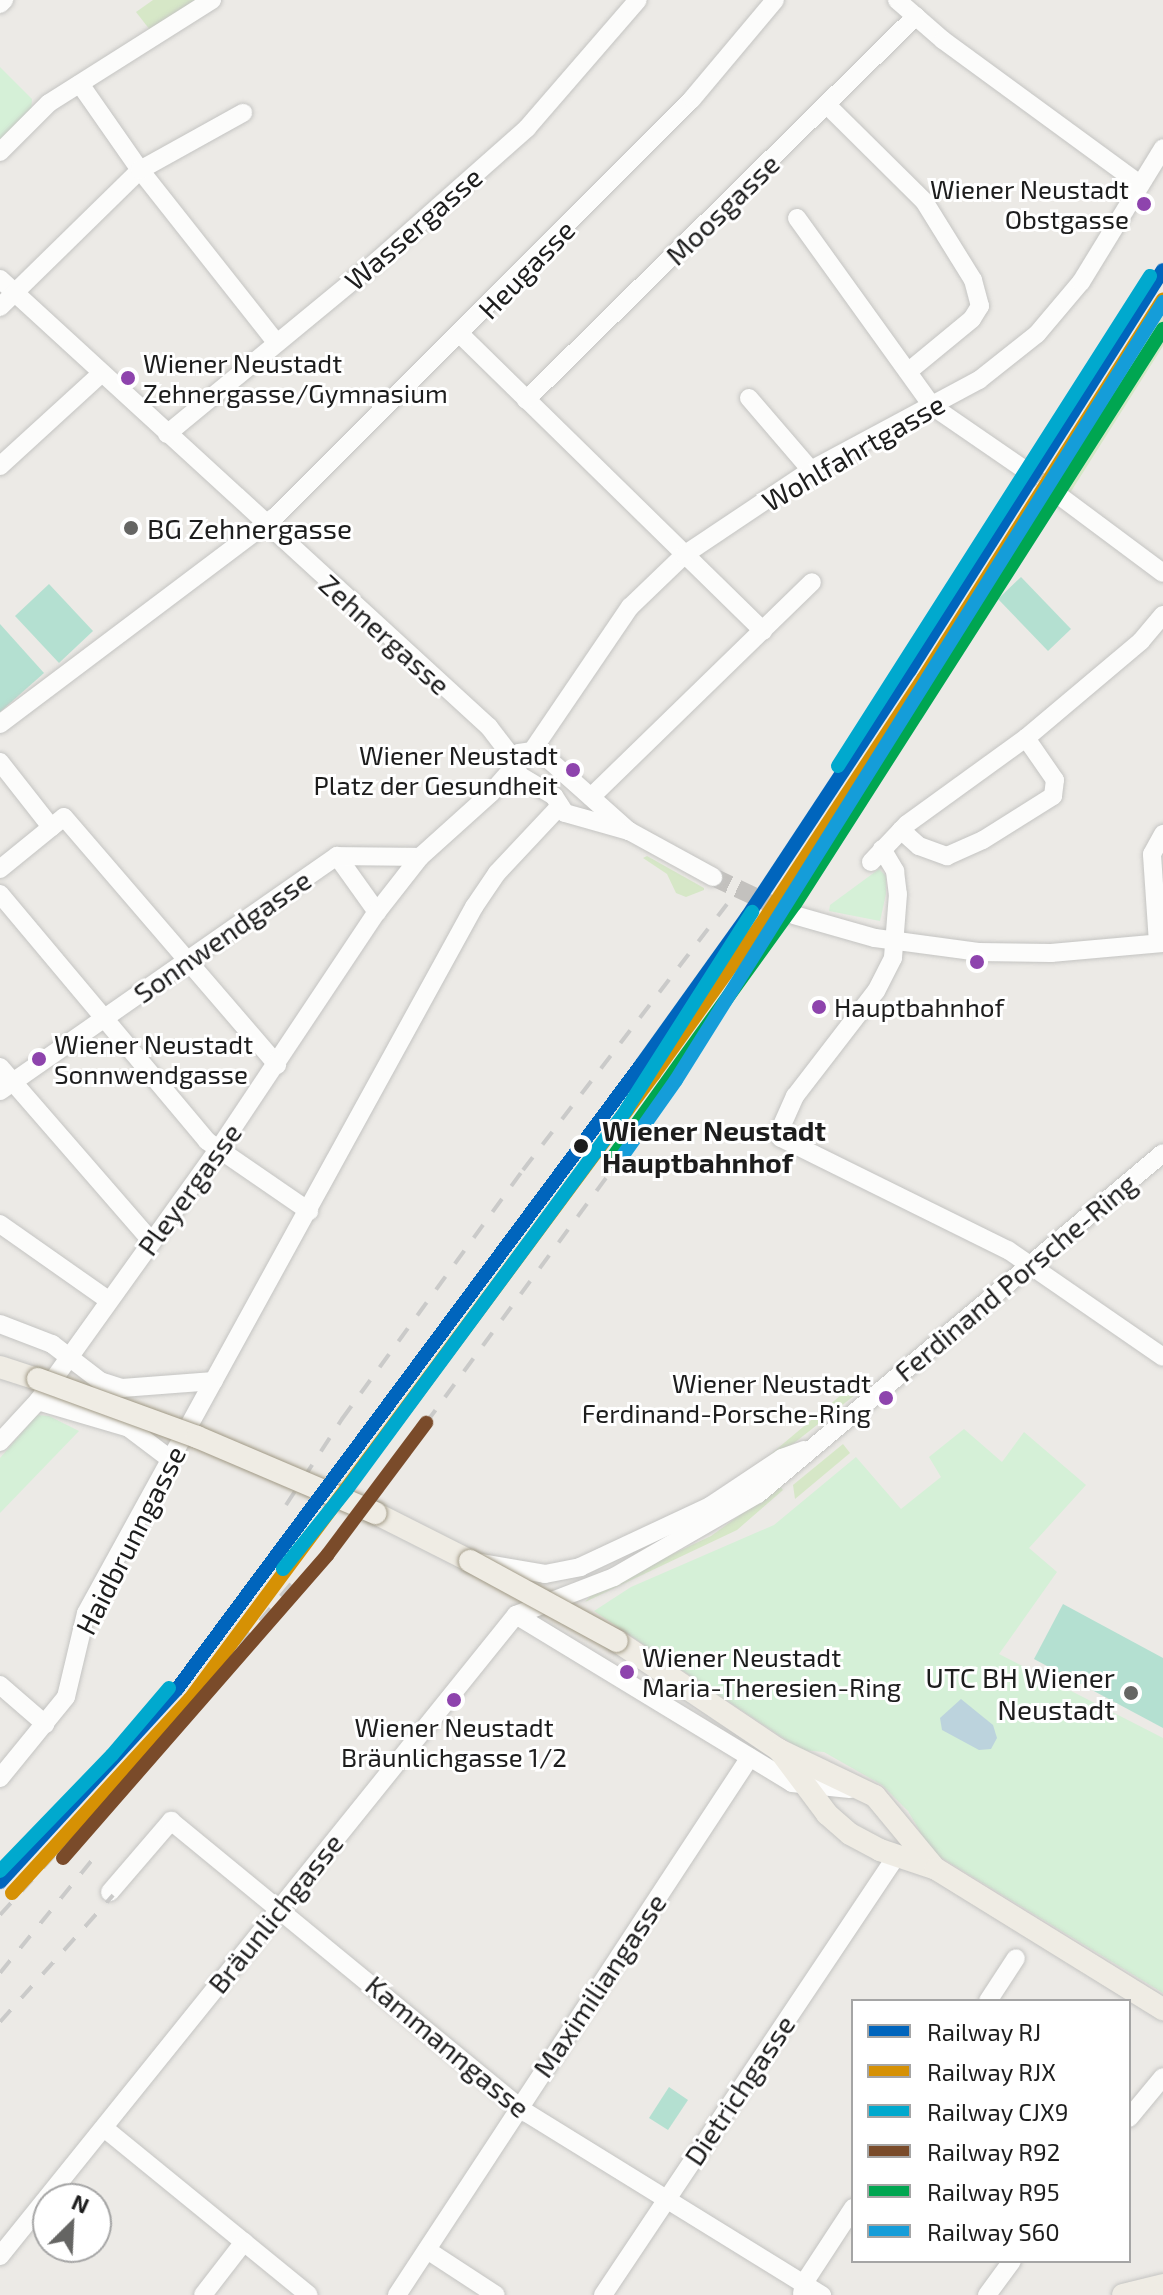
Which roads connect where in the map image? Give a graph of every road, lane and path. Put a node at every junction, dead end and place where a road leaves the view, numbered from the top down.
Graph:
1 (212, 0) edge
2 (638, 0) edge
3 (775, 0) edge
4 (897, 0) edge
5 (916, 16) junction
6 (80, 84) junction
7 (827, 105) junction
8 (243, 113) dead end
9 (1163, 148) edge
10 (0, 152) edge
11 (140, 170) junction
12 (1140, 184) junction
13 (797, 218) dead end
14 (0, 279) edge
15 (15, 293) junction
16 (0, 307) edge
17 (461, 335) junction
18 (276, 342) junction
19 (909, 371) junction
20 (102, 373) junction
21 (749, 398) dead end
22 (526, 400) junction
23 (932, 406) junction
24 (167, 434) junction
25 (0, 466) edge
26 (811, 470) junction
27 (1025, 470) tunnel mouth
28 (1053, 491) tunnel mouth
29 (262, 524) junction
30 (684, 555) junction
31 (1163, 573) edge
32 (812, 582) dead end
33 (1163, 615) edge
34 (763, 631) junction
35 (0, 724) edge
36 (1026, 738) junction
37 (522, 760) junction
38 (0, 762) edge
39 (592, 799) junction
40 (572, 813) junction
41 (58, 822) junction
42 (901, 830) junction
43 (629, 831) junction
44 (1163, 834) edge
45 (337, 856) junction
46 (420, 857) junction
47 (0, 869) edge
48 (713, 877) tunnel mouth
49 (0, 894) edge
50 (377, 912) junction
51 (794, 915) tunnel mouth
52 (894, 942) junction
53 (1161, 943) edge
54 (187, 962) junction
55 (104, 1018) junction
56 (277, 1065) junction
57 (0, 1067) edge
58 (6, 1086) edge
59 (218, 1150) junction
60 (1163, 1153) edge
61 (309, 1211) junction
62 (0, 1224) edge
63 (152, 1242) junction
64 (1028, 1263) junction
65 (108, 1300) junction
66 (0, 1324) edge
67 (70, 1357) junction
68 (1163, 1357) edge
69 (0, 1367) edge
70 (214, 1381) junction
71 (38, 1390) junction
72 (4, 1430) edge
73 (817, 1444) junction
74 (170, 1459) junction
75 (470, 1561) junction
76 (574, 1592) junction
77 (516, 1615) junction
78 (575, 1650) junction
79 (0, 1685) edge
80 (45, 1724) junction
81 (779, 1750) junction
82 (750, 1757) junction
83 (0, 1778) edge
84 (809, 1784) junction
85 (858, 1787) junction
86 (885, 1804) junction
87 (880, 1845) junction
88 (936, 1869) junction
89 (110, 1892) dead end
90 (278, 1910) junction
91 (1016, 1958) dead end
92 (989, 1999) edge
93 (1163, 2009) edge
94 (1163, 2077) edge
95 (520, 2105) junction
96 (1131, 2116) edge
97 (104, 2128) junction
98 (667, 2198) junction
99 (851, 2211) edge
100 (244, 2242) junction
101 (427, 2250) junction
102 (0, 2256) edge
103 (1011, 2263) edge
104 (1163, 2285) edge
105 (803, 2289) edge
106 (203, 2295) edge
107 (309, 2295) edge
108 (397, 2295) edge
109 (496, 2295) edge
110 (603, 2295) edge
111 (822, 2295) edge
112 (987, 2295) edge
113 (1123, 2295) edge

1 - 6 street
2 - 18 street, Wassergasse
3 - 17 street, Heugasse
4 - 5 street
5 - 7 street, Moosgasse
5 - 12 street
6 - 10 street
6 - 11 street
7 - 19 street
7 - 22 street, Moosgasse
8 - 11 street
9 - 12 street, Wohlfahrtgasse
11 - 15 street
11 - 18 street
12 - 23 street, Wohlfahrtgasse
13 - 19 street
14 - 15 street, Zehnergasse
15 - 16 street
15 - 20 street, Zehnergasse
17 - 22 street
17 - 29 street, Heugasse
18 - 24 street, Wassergasse
19 - 23 street
20 - 24 street, Zehnergasse
20 - 25 street
21 - 26 street
22 - 30 street
23 - 26 street, Wohlfahrtgasse
23 - 27 street
24 - 29 street, Zehnergasse
26 - 30 street, Wohlfahrtgasse
28 - 31 street
29 - 35 street, Heugasse
29 - 37 street, Zehnergasse
30 - 34 street
30 - 37 street, Wohlfahrtgasse
32 - 34 street
33 - 36 street
34 - 39 street
36 - 42 street
36 - 42 street
37 - 39 street
37 - 40 street
37 - 46 street, Pleyergasse
38 - 41 street
39 - 40 street
39 - 43 street
40 - 43 street
40 - 61 street, Haidbrunngasse
41 - 47 street
41 - 54 street
42 - 52 street
43 - 48 street
44 - 53 street
45 - 46 street, Sonnwendgasse
45 - 50 street
45 - 54 street, Sonnwendgasse
46 - 50 street, Pleyergasse
49 - 55 street
50 - 56 street, Pleyergasse
51 - 52 street
52 - 53 street
52 - 64 street
54 - 55 street, Sonnwendgasse
54 - 56 street
55 - 58 street, Sonnwendgasse
55 - 59 street
56 - 59 street, Pleyergasse
57 - 58 street
58 - 63 street
59 - 61 street
59 - 63 street, Pleyergasse
60 - 64 street, Ferdinand Porsche-Ring
61 - 70 street, Haidbrunngasse
62 - 65 street
63 - 65 street, Pleyergasse
64 - 68 street
64 - 73 street, Ferdinand Porsche-Ring
65 - 67 street, Pleyergasse
66 - 67 street
67 - 70 street
67 - 71 street, Pleyergasse
69 - 71 main road
70 - 74 street, Haidbrunngasse
71 - 72 street, Pleyergasse
71 - 74 street
71 - 75 main road, bridge
73 - 75 street
73 - 76 street, Ferdinand Porsche-Ring
74 - 80 street, Haidbrunngasse
75 - 81 main road, bridge
76 - 77 street, Bräunlichgasse
76 - 78 street
77 - 78 street
77 - 90 street, Bräunlichgasse
78 - 82 street
79 - 80 street
80 - 83 street, Haidbrunngasse
81 - 84 main road
81 - 85 main road
82 - 84 street
82 - 95 street, Maximiliangasse
84 - 85 street
84 - 87 main road
85 - 86 main road
86 - 87 main road
86 - 88 main road
87 - 88 main road
87 - 98 street, Dietrichgasse
88 - 93 main road
89 - 90 street, Kammanngasse
90 - 95 street, Kammanngasse
90 - 97 street, Bräunlichgasse
91 - 92 street
94 - 96 street
95 - 98 street, Kammanngasse
95 - 101 street, Maximiliangasse
97 - 100 street
97 - 102 street, Bräunlichgasse
98 - 105 street, Kammanngasse
98 - 110 street, Dietrichgasse
99 - 105 street
100 - 106 street
100 - 107 street
101 - 108 street, Maximiliangasse
101 - 109 street
103 - 112 street
104 - 113 main road
105 - 111 street, Kammanngasse

